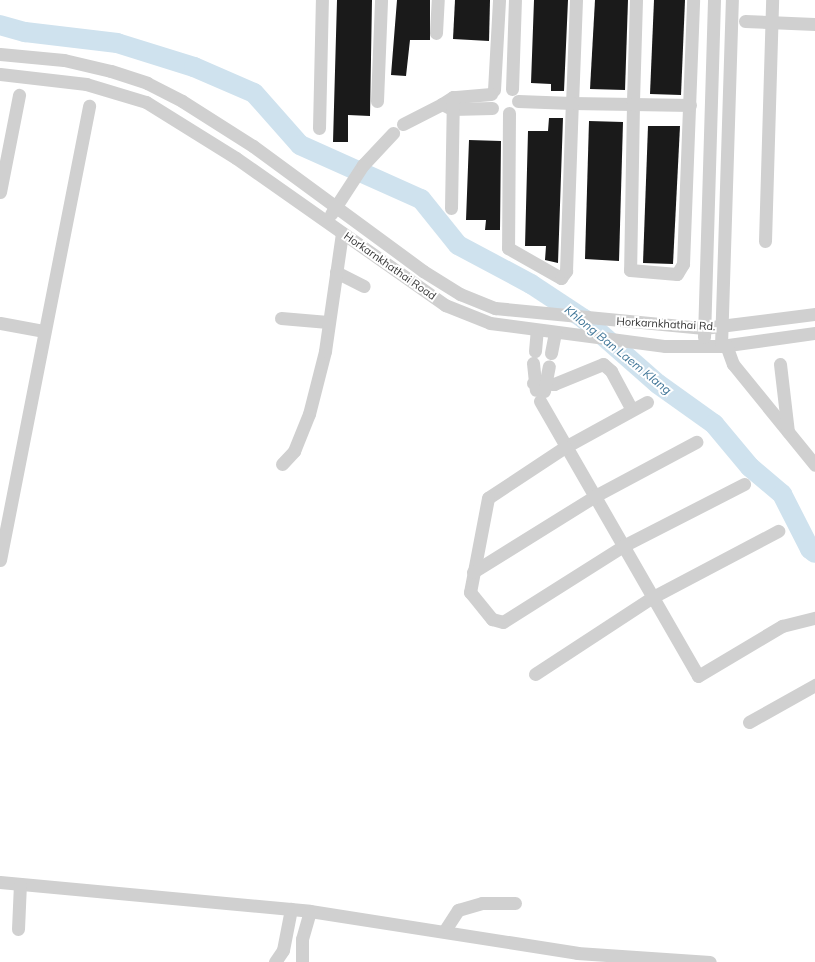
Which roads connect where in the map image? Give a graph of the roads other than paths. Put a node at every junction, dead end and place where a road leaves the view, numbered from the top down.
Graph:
1 (322, 0) edge
2 (381, 0) edge
3 (438, 0) edge
4 (499, 0) edge
5 (515, 0) edge
6 (576, 0) edge
7 (636, 0) edge
8 (693, 0) edge
9 (714, 0) edge
10 (732, 0) edge
11 (772, 0) edge
12 (745, 21) dead end
13 (771, 22) junction
14 (815, 24) edge
15 (436, 33) dead end
16 (0, 54) edge
17 (0, 74) edge
18 (512, 89) junction
19 (493, 92) junction
20 (19, 95) dead end
21 (377, 101) dead end
22 (518, 102) junction
23 (572, 103) junction
24 (449, 104) junction
25 (633, 104) junction
26 (89, 106) dead end
27 (690, 106) junction
28 (492, 108) junction
29 (509, 113) junction
30 (403, 124) dead end
31 (319, 128) dead end
32 (393, 133) dead end
33 (0, 192) edge
34 (336, 207) junction
35 (451, 208) dead end
36 (326, 221) junction
37 (342, 233) junction
38 (765, 241) dead end
39 (336, 272) junction
40 (722, 278) junction
41 (705, 280) junction
42 (364, 286) dead end
43 (815, 314) edge
44 (281, 318) dead end
45 (593, 319) junction
46 (328, 322) junction
47 (0, 323) edge
48 (720, 327) junction
49 (704, 328) junction
50 (537, 330) junction
51 (44, 331) junction
52 (555, 332) junction
53 (815, 332) edge
54 (580, 337) junction
55 (704, 346) junction
56 (723, 346) junction
57 (780, 364) dead end
58 (539, 384) junction
59 (647, 402) dead end
60 (632, 410) junction
61 (788, 432) junction
62 (696, 442) dead end
63 (565, 446) junction
64 (282, 464) dead end
65 (815, 465) edge
66 (744, 484) dead end
67 (595, 496) junction
68 (778, 531) dead end
69 (623, 546) junction
70 (0, 560) edge
71 (473, 572) junction
72 (651, 598) junction
73 (815, 618) edge
74 (535, 674) dead end
75 (815, 685) edge
76 (750, 722) dead end
77 (0, 882) edge
78 (20, 884) junction
79 (515, 903) dead end
80 (291, 909) junction
81 (310, 910) junction
82 (18, 929) dead end
83 (445, 930) junction
84 (577, 957) edge
85 (278, 960) edge
86 (302, 962) edge
87 (710, 962) edge

1 - 31 street
2 - 21 street
3 - 15 street
4 - 19 street
5 - 18 street
6 - 23 street
7 - 25 street
8 - 27 street
9 - 41 street
10 - 40 street
11 - 13 street
12 - 13 street
13 - 14 street
13 - 38 street
16 - 34 street, Horkarnkhathai Road
17 - 36 street, Horkarnkhathai Road
18 - 19 street
18 - 22 street
19 - 24 street
19 - 28 street
20 - 33 street
22 - 23 street
22 - 29 street
23 - 25 street
23 - 29 street
24 - 28 street
24 - 30 street
24 - 35 street
25 - 27 street
25 - 27 street
26 - 51 street
28 - 29 street
32 - 34 street
34 - 36 street
34 - 45 street, Horkarnkhathai Road
36 - 37 street, Horkarnkhathai Road
37 - 39 street
37 - 50 street, Horkarnkhathai Road
39 - 42 street
39 - 46 street
40 - 41 street
40 - 48 street
41 - 49 street
43 - 48 street, Horkarnkhathai Rd.
44 - 46 street
45 - 49 street, Horkarnkhathai Rd.
45 - 54 street
46 - 64 street
47 - 51 street
48 - 49 street, Horkarnkhathai Rd.
48 - 56 street
49 - 55 street
50 - 52 street, Horkarnkhathai Road
50 - 58 street
51 - 70 street
52 - 54 street, Horkarnkhathai Road
52 - 58 street
53 - 56 street, Horkarnkhathai Road
54 - 55 street, Horkarnkhathai Road
55 - 56 street, Horkarnkhathai Road
56 - 61 street
57 - 61 street
58 - 60 street
58 - 63 street
59 - 60 street
60 - 63 street
61 - 65 street
62 - 67 street
63 - 67 street
63 - 71 street
66 - 69 street
67 - 69 street
67 - 71 street
68 - 72 street
69 - 71 street
69 - 72 street
72 - 73 street
72 - 74 street
75 - 76 street
77 - 78 street
78 - 80 street
78 - 82 street
79 - 83 street
80 - 81 street
80 - 85 street
81 - 83 street
81 - 86 street
83 - 84 street
84 - 87 street

